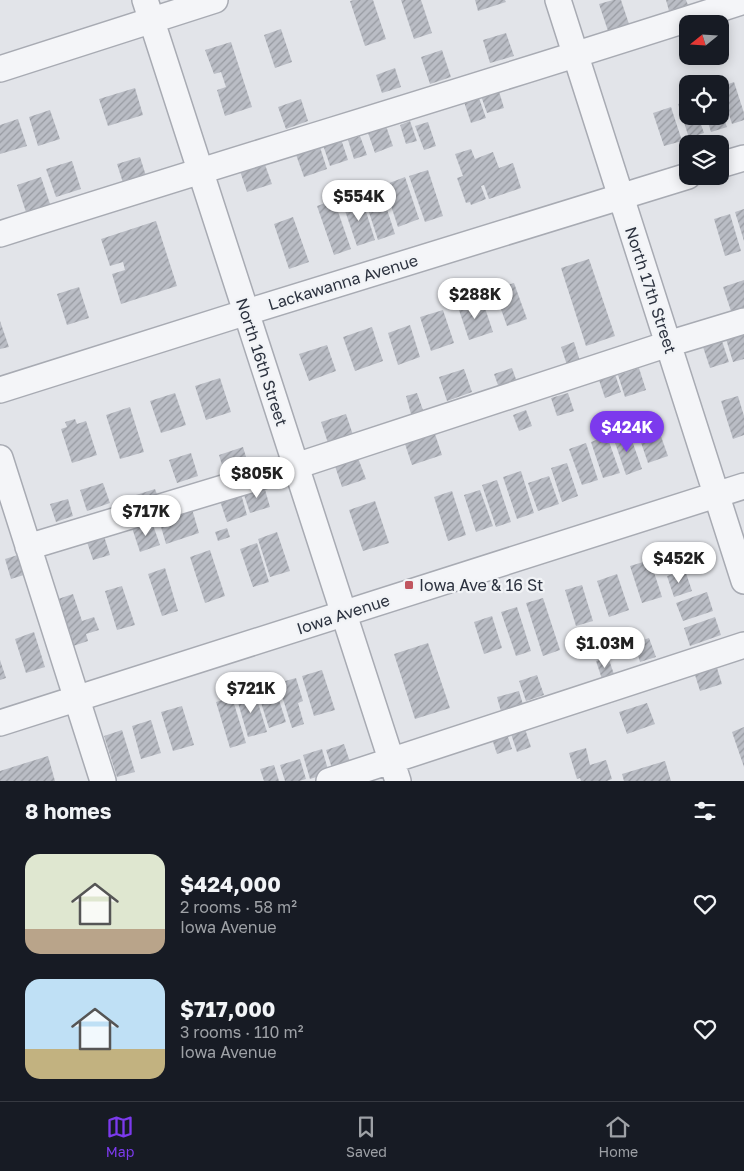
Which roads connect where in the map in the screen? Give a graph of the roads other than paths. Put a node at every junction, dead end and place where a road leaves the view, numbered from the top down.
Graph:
1 (215, 0) edge
2 (558, 0) edge
3 (744, 1) edge
4 (148, 10) edge
5 (576, 55) junction
6 (0, 69) edge
7 (744, 158) edge
8 (729, 162) edge
9 (200, 170) junction
10 (679, 179) edge
11 (621, 196) junction
12 (0, 234) edge
13 (247, 312) junction
14 (744, 321) edge
15 (668, 344) junction
16 (0, 390) edge
17 (0, 458) edge
18 (296, 466) junction
19 (744, 486) edge
20 (716, 495) junction
21 (28, 547) junction
22 (744, 581) edge
23 (343, 614) junction
24 (744, 645) edge
25 (76, 699) junction
26 (0, 723) edge
27 (395, 771) edge
28 (102, 781) edge
29 (329, 781) edge

1 - 4 street
2 - 5 street, North 17th Street
3 - 5 street
4 - 6 street
4 - 9 street, North 16th Street
5 - 9 street
5 - 11 street, North 17th Street
7 - 8 street
9 - 12 street
9 - 13 street, North 16th Street
10 - 11 street, Lackawanna Avenue
11 - 13 street, Lackawanna Avenue
11 - 15 street, North 17th Street
13 - 16 street, Lackawanna Avenue
13 - 18 street, North 16th Street
14 - 15 street
15 - 18 street
15 - 20 street, North 17th Street
17 - 21 street
18 - 21 street
18 - 23 street, North 16th Street
19 - 20 street, Iowa Avenue
20 - 22 street, North 17th Street
20 - 23 street, Iowa Avenue
21 - 25 street
23 - 25 street, Iowa Avenue
23 - 27 street, North 16th Street
24 - 27 street
25 - 26 street, Iowa Avenue
25 - 28 street
27 - 29 street

